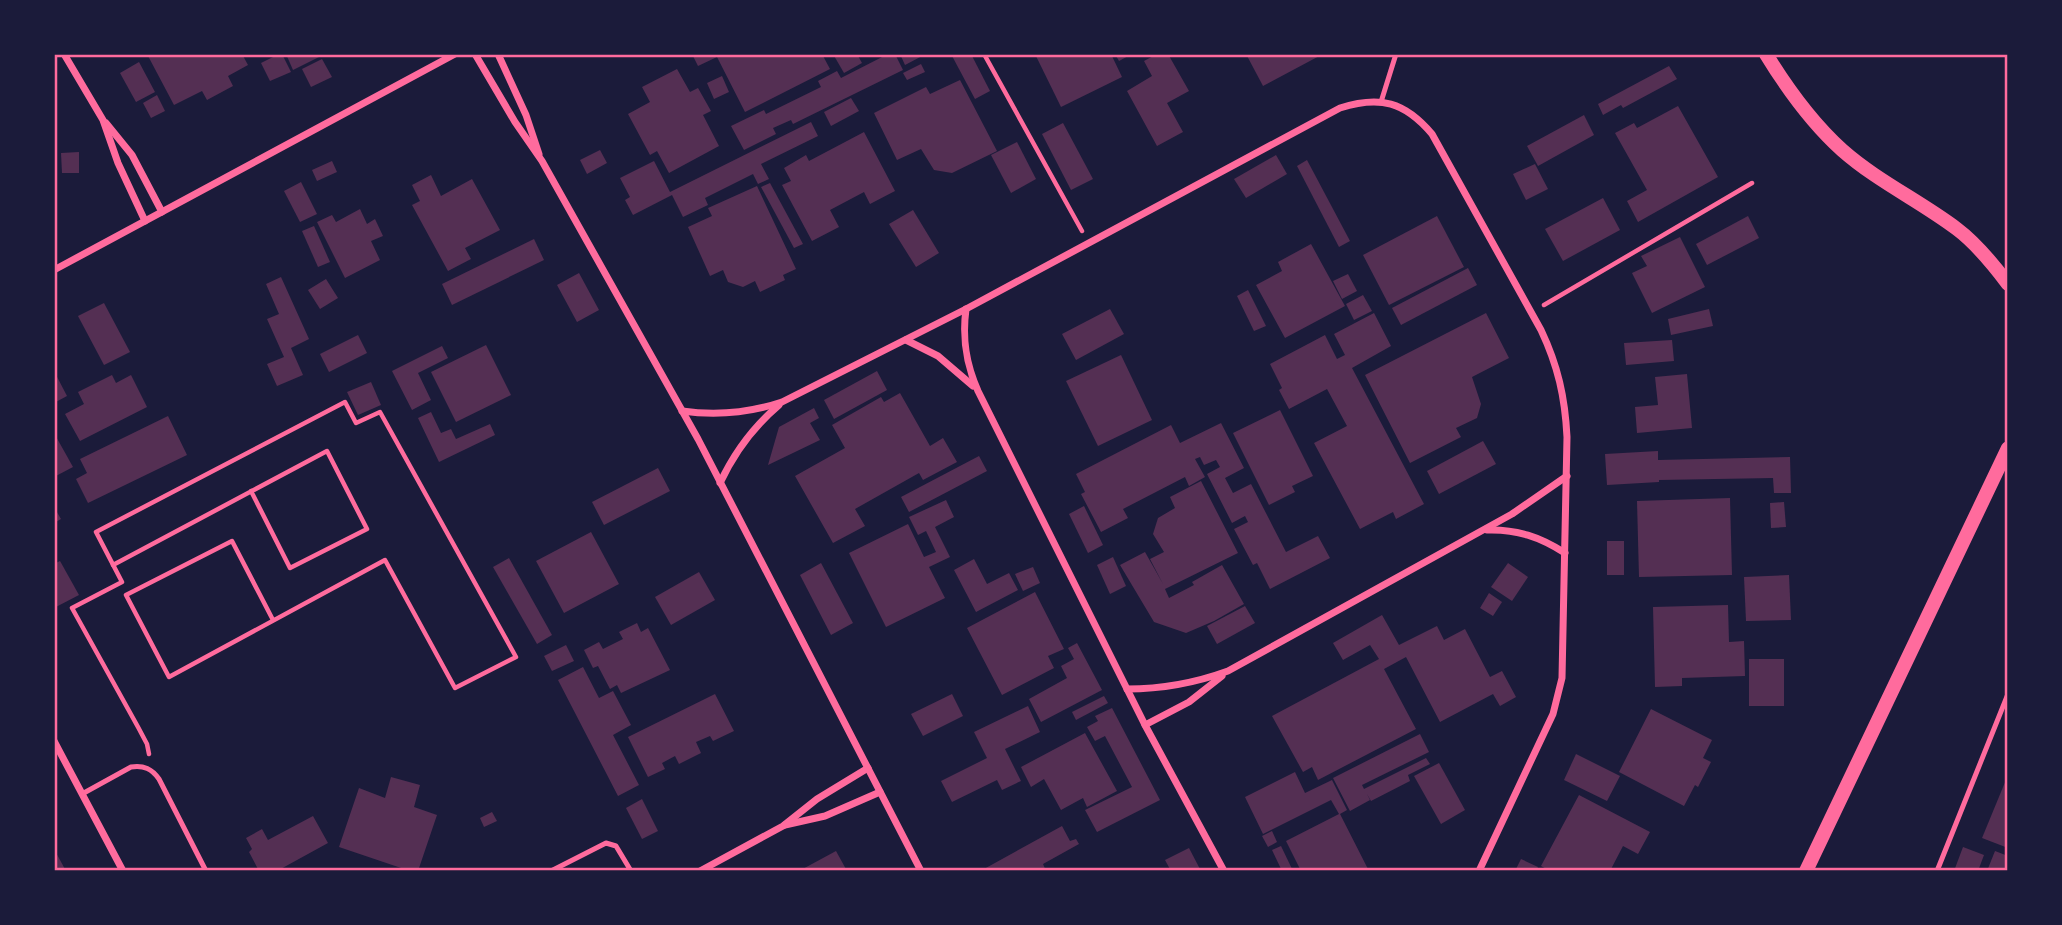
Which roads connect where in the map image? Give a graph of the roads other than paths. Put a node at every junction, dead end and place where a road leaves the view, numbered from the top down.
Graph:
1 (64, 54) edge
2 (456, 54) edge
3 (475, 54) edge
4 (498, 54) edge
5 (1396, 54) edge
6 (1766, 54) edge
7 (1381, 102) junction
8 (103, 120) junction
9 (541, 161) junction
10 (162, 212) junction
11 (145, 221) junction
12 (54, 270) edge
13 (2008, 284) edge
14 (967, 309) junction
15 (905, 340) junction
16 (978, 391) junction
17 (782, 402) junction
18 (682, 411) junction
19 (2008, 448) edge
20 (1567, 476) junction
21 (720, 482) junction
22 (1483, 530) junction
23 (1565, 553) junction
24 (1228, 671) junction
25 (1127, 690) junction
26 (2008, 694) edge
27 (1145, 725) junction
28 (54, 741) edge
29 (868, 768) junction
30 (880, 792) junction
31 (82, 794) junction
32 (783, 826) junction
33 (123, 871) edge
34 (206, 871) edge
35 (551, 871) edge
36 (631, 871) edge
37 (700, 871) edge
38 (921, 871) edge
39 (1224, 871) edge
40 (1479, 871) edge
41 (1806, 871) edge
42 (1937, 871) edge

1 - 8 street
2 - 10 street
3 - 9 street
4 - 9 street
5 - 7 lane
6 - 13 main road
7 - 14 street
7 - 20 street
8 - 10 street
8 - 11 street
9 - 18 street
10 - 11 street
11 - 12 street
14 - 15 street
14 - 16 street
15 - 16 street
15 - 17 street
16 - 25 street
17 - 18 street
17 - 21 street
18 - 21 street
19 - 41 main road
20 - 22 street
20 - 23 street
21 - 29 street
22 - 23 street
22 - 24 street
23 - 40 street
24 - 25 street
24 - 27 street
25 - 27 street
26 - 42 lane
27 - 39 street
28 - 31 street
29 - 30 street
29 - 32 street
30 - 32 street
30 - 38 street
31 - 33 street
31 - 34 lane
32 - 37 street
35 - 36 lane

